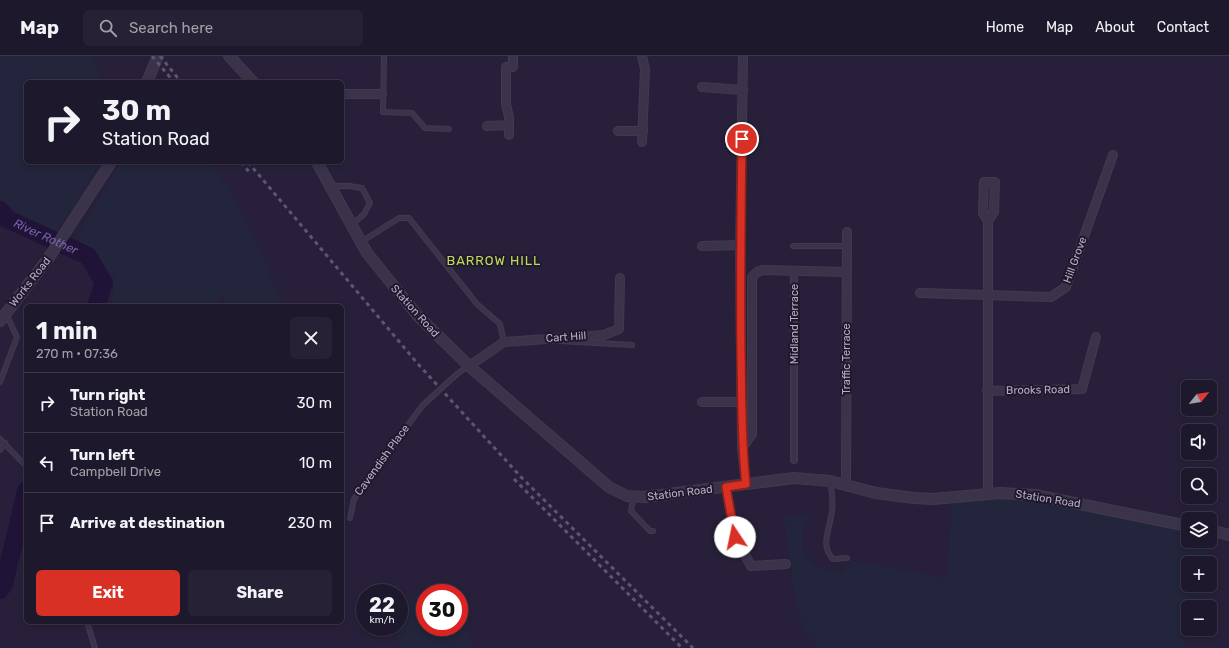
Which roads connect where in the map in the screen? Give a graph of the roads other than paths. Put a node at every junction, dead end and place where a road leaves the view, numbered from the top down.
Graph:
1 (158, 56) edge
2 (229, 56) edge
3 (384, 56) edge
4 (513, 56) edge
5 (642, 56) edge
6 (743, 56) edge
7 (148, 80) edge
8 (251, 80) edge
9 (702, 88) dead end
10 (742, 90) junction
11 (344, 94) edge
12 (382, 94) junction
13 (509, 125) junction
14 (487, 126) dead end
15 (449, 129) dead end
16 (618, 131) dead end
17 (643, 131) junction
18 (509, 135) dead end
19 (642, 142) dead end
20 (1113, 155) dead end
21 (110, 164) edge
22 (318, 164) edge
23 (331, 186) junction
24 (988, 221) dead end
25 (351, 226) junction
26 (847, 232) dead end
27 (361, 242) junction
28 (740, 245) junction
29 (702, 246) dead end
30 (793, 246) dead end
31 (847, 246) junction
32 (794, 271) junction
33 (846, 272) junction
34 (620, 278) dead end
35 (920, 293) dead end
36 (987, 294) junction
37 (3, 317) edge
38 (1096, 337) dead end
39 (533, 340) junction
40 (504, 342) junction
41 (632, 346) dead end
42 (469, 366) junction
43 (0, 382) edge
44 (987, 391) junction
45 (702, 402) dead end
46 (742, 402) junction
47 (0, 439) edge
48 (5, 443) junction
49 (742, 448) junction
50 (0, 450) edge
51 (794, 460) dead end
52 (24, 464) edge
53 (830, 481) junction
54 (746, 484) junction
55 (846, 485) junction
56 (726, 487) junction
57 (988, 494) junction
58 (633, 497) junction
59 (350, 518) dead end
60 (1181, 525) edge
61 (653, 531) dead end
62 (1217, 532) edge
63 (1229, 535) edge
64 (847, 558) dead end
65 (786, 564) dead end
66 (88, 624) edge
67 (95, 648) edge

1 - 7 street
2 - 8 street
3 - 12 lane
4 - 13 street
5 - 17 street
6 - 10 street
9 - 10 street
10 - 28 street
11 - 12 street
12 - 15 lane
13 - 14 street
13 - 18 street
16 - 17 street
17 - 19 street
20 - 36 street, Hill Grove
21 - 37 street, Works Road
22 - 23 street, Station Road
23 - 25 street, Station Road
23 - 25 lane
24 - 36 street
25 - 27 street, Station Road
26 - 31 street, Traffic Terrace
27 - 40 lane
27 - 42 street, Station Road
28 - 29 street
28 - 46 street
30 - 31 lane
31 - 33 street, Traffic Terrace
32 - 33 street
32 - 49 street
32 - 51 street, Midland Terrace
33 - 55 street, Traffic Terrace
34 - 39 street, Cart Hill
35 - 36 street
36 - 44 street
37 - 43 lane
38 - 44 street, Brooks Road
39 - 40 street, Cart Hill
39 - 41 lane
40 - 42 street
42 - 58 street, Station Road
42 - 59 lane, Cavendish Place, bridge
44 - 57 street
45 - 46 street
46 - 49 street
47 - 48 lane
48 - 50 lane
48 - 52 lane
49 - 54 street
53 - 54 street, Station Road
53 - 55 street, Station Road
53 - 64 lane
54 - 56 street, Station Road
55 - 57 street, Station Road
56 - 58 street, Station Road
56 - 65 street
57 - 60 street, Station Road
58 - 61 lane
62 - 63 street
66 - 67 lane

